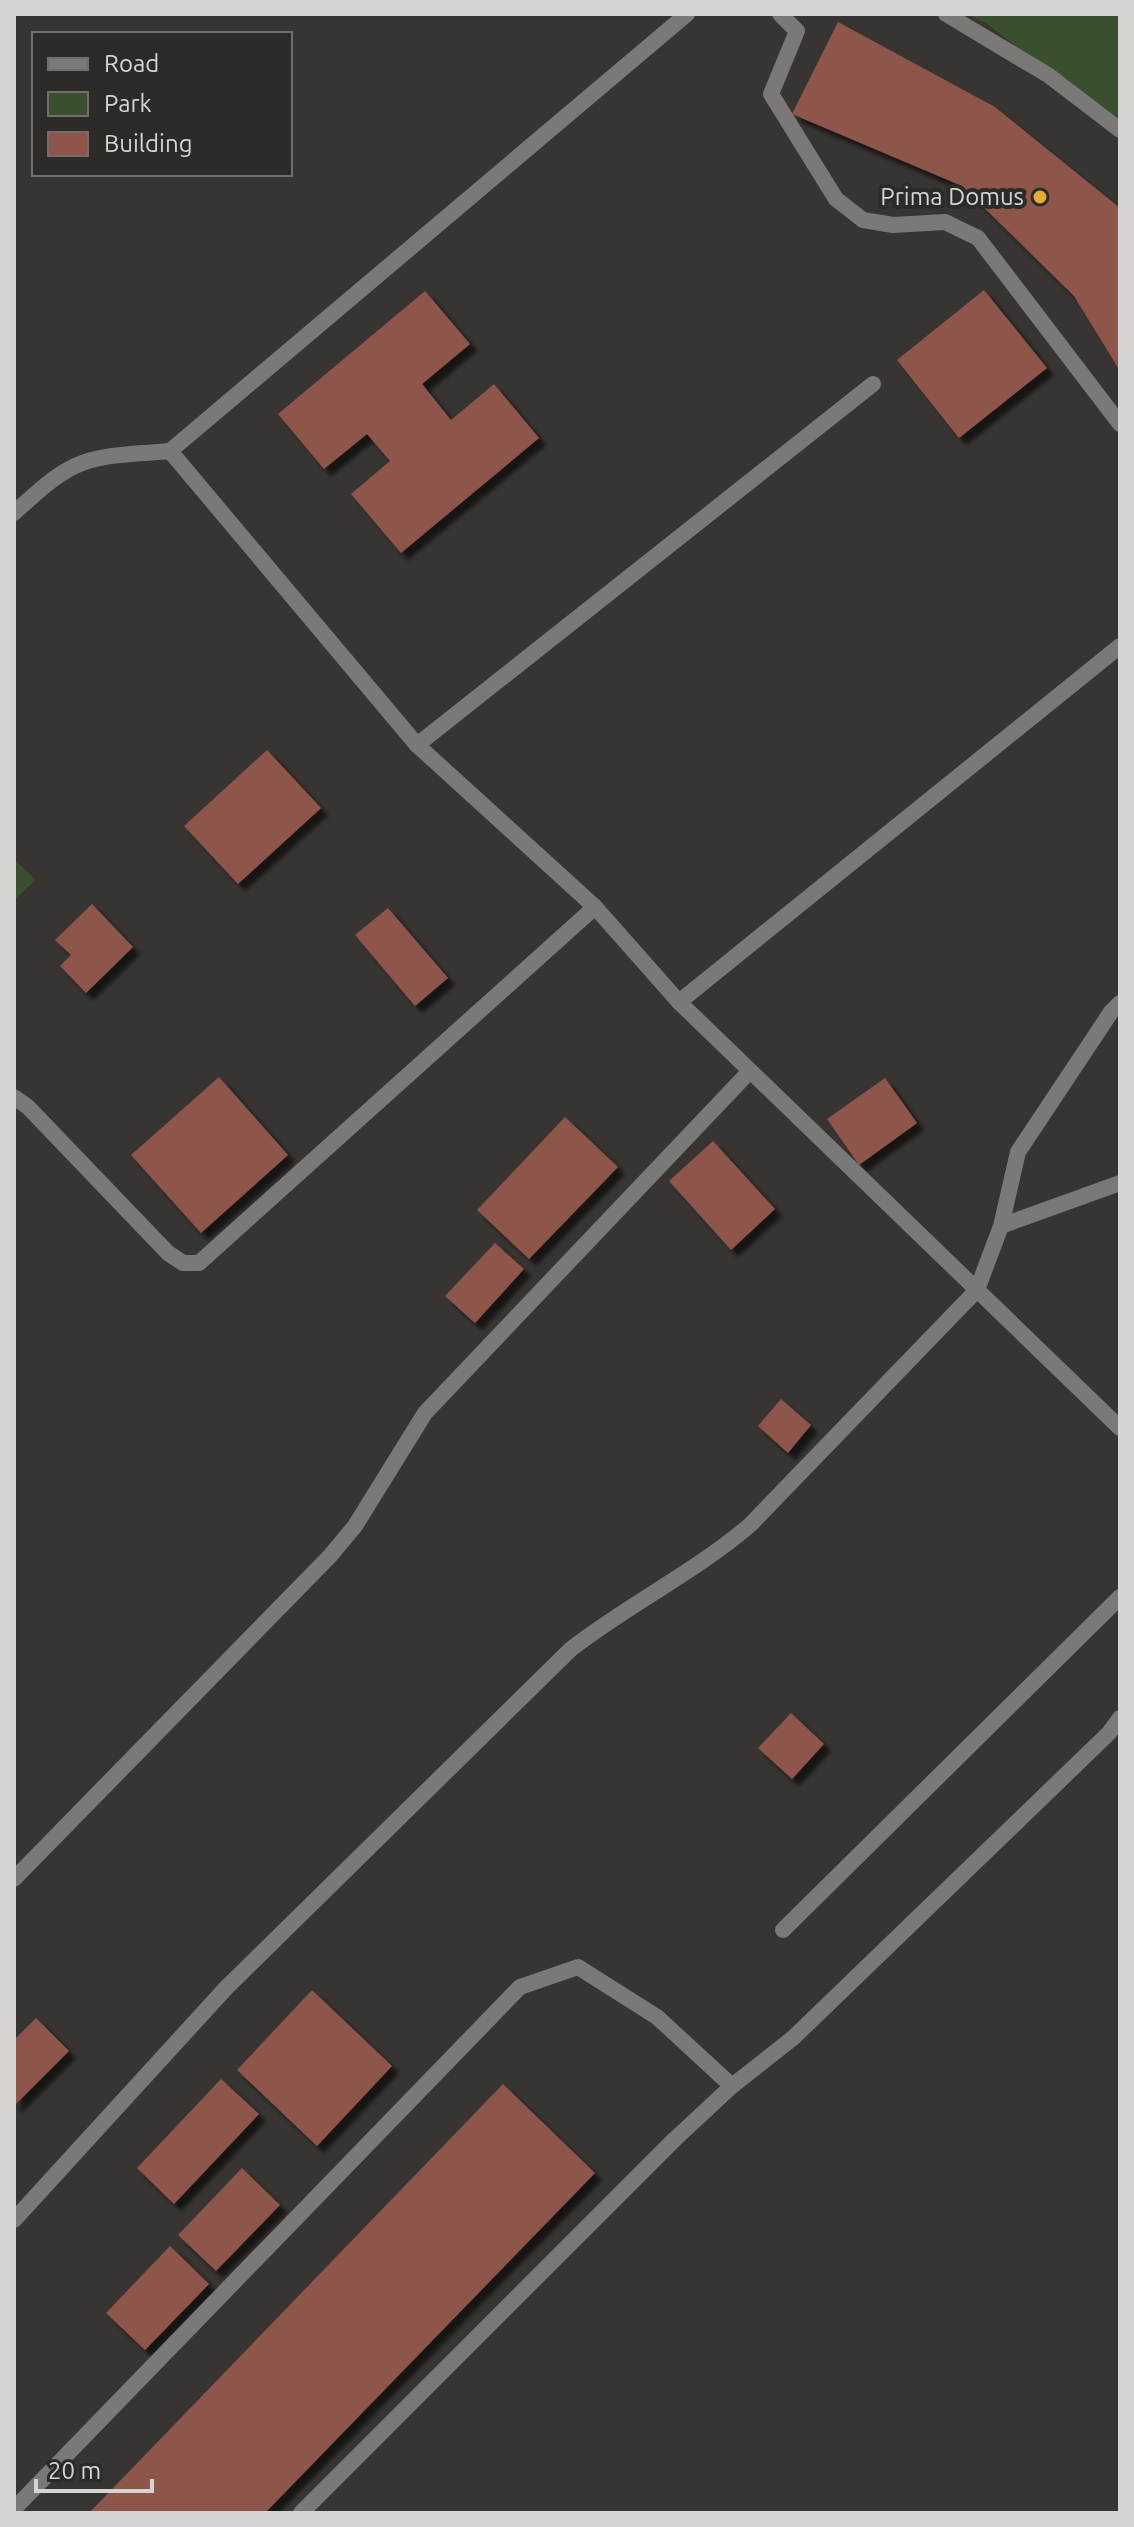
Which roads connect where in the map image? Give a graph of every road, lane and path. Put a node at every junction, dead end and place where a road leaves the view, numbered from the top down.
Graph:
1 (687, 14) edge
2 (780, 14) edge
3 (804, 14) edge
4 (946, 14) edge
5 (797, 31) junction
6 (1120, 130) edge
7 (873, 384) dead end
8 (1120, 424) edge
9 (170, 451) junction
10 (14, 513) edge
11 (1120, 646) edge
12 (417, 745) junction
13 (595, 907) junction
14 (679, 1002) junction
15 (1120, 1003) edge
16 (750, 1071) junction
17 (14, 1097) edge
18 (1120, 1183) edge
19 (1001, 1226) junction
20 (977, 1290) junction
21 (1120, 1428) edge
22 (1120, 1597) edge
23 (1120, 1718) edge
24 (14, 1879) edge
25 (783, 1930) dead end
26 (732, 2086) junction
27 (14, 2220) edge
28 (14, 2509) edge
29 (301, 2513) edge

1 - 9 street
2 - 5 street
3 - 5 street
4 - 6 street
5 - 8 street
7 - 12 street
9 - 10 street
9 - 12 street
11 - 14 street
12 - 13 street
13 - 14 street
13 - 17 street
14 - 16 street
15 - 19 street
16 - 20 street
16 - 24 street
18 - 19 street
19 - 20 street
20 - 21 street
20 - 27 street
22 - 25 street
23 - 26 street
26 - 28 street
26 - 29 street

